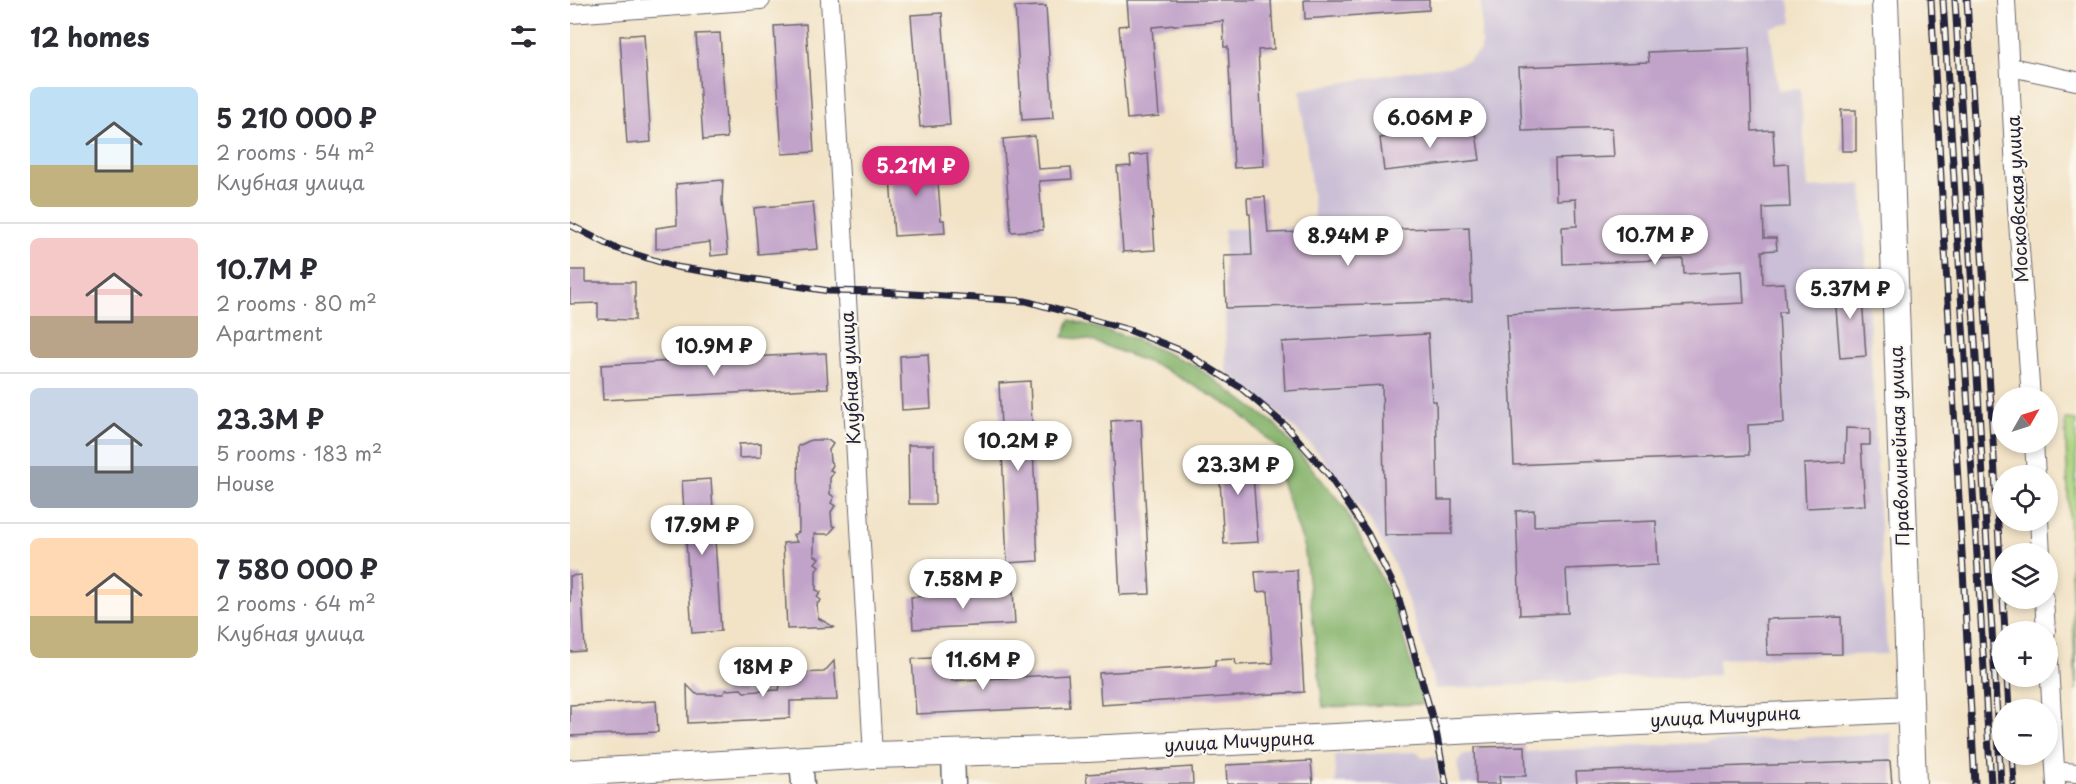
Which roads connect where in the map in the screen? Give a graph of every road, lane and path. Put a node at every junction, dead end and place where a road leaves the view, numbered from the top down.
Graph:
1 (761, 0) edge
2 (830, 0) edge
3 (1886, 0) edge
4 (2006, 0) edge
5 (570, 14) edge
6 (2011, 67) junction
7 (2076, 81) edge
8 (2030, 387) edge
9 (2050, 687) edge
10 (1909, 709) junction
11 (953, 753) junction
12 (873, 755) junction
13 (570, 772) edge
14 (802, 772) edge
15 (2076, 773) edge
16 (2056, 778) edge
17 (954, 784) edge
18 (1913, 784) edge

1 - 5 street
2 - 12 street, Клубная улица
3 - 10 main road, Праволинейная улица
4 - 6 street, Московская улица
6 - 7 street
6 - 8 street, Московская улица
9 - 16 street
10 - 11 main road, улица Мичурина
10 - 18 main road, Праволинейная улица
11 - 12 main road, улица Мичурина
11 - 17 street
12 - 14 main road, улица Мичурина
13 - 14 main road, улица Мичурина
15 - 16 street

